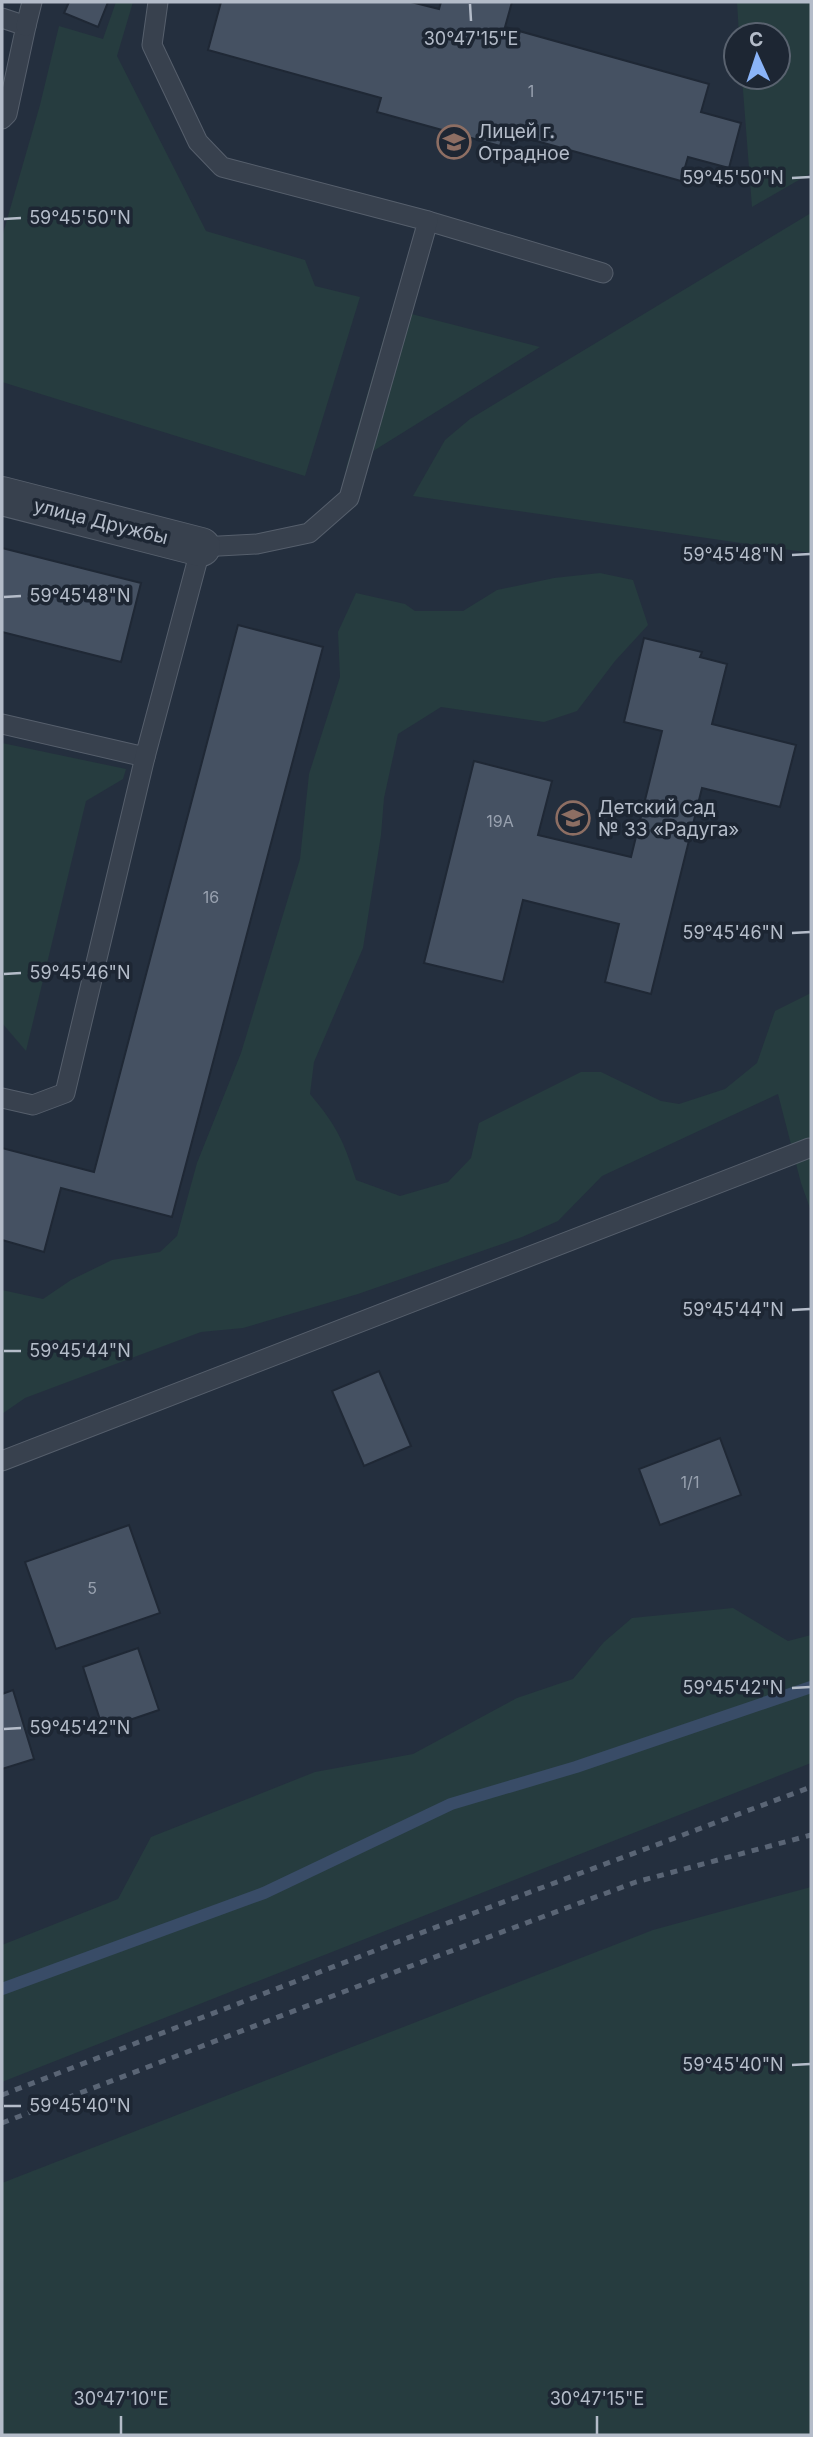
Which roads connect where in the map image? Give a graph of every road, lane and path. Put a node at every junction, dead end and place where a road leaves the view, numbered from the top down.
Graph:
1 (32, 2) edge
2 (158, 2) edge
3 (2, 18) edge
4 (26, 26) junction
5 (2, 119) edge
6 (428, 221) junction
7 (603, 272) dead end
8 (2, 496) edge
9 (201, 547) junction
10 (2, 724) edge
11 (145, 757) junction
12 (2, 1098) edge
13 (809, 1148) dead end
14 (2, 1461) edge

1 - 4 lane
2 - 6 lane
3 - 4 lane
4 - 5 lane
6 - 7 lane
6 - 9 lane
8 - 9 street, улица Дружбы
9 - 11 lane
10 - 11 lane
11 - 12 lane
13 - 14 lane

